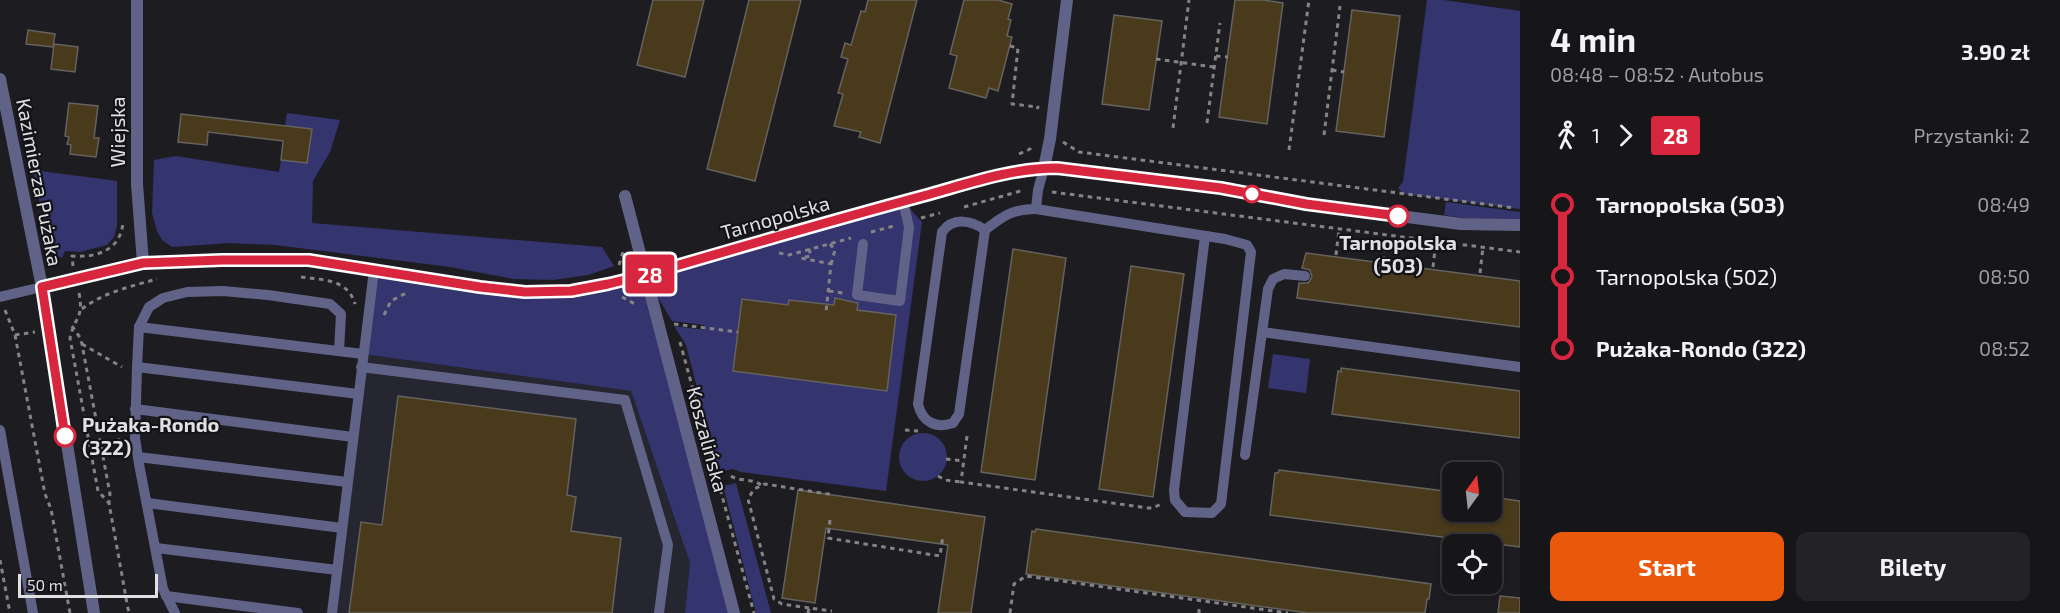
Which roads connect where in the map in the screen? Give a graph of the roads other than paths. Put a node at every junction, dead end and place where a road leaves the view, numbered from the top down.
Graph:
1 (136, 0) edge
2 (1067, 0) edge
3 (0, 79) edge
4 (1044, 168) junction
5 (625, 196) dead end
6 (903, 201) junction
7 (1036, 209) junction
8 (1520, 225) edge
9 (985, 230) junction
10 (1205, 236) junction
11 (863, 244) dead end
12 (143, 263) junction
13 (374, 270) junction
14 (645, 275) junction
15 (1305, 276) dead end
16 (42, 287) junction
17 (1, 297) edge
18 (139, 327) junction
19 (1262, 332) junction
20 (339, 351) junction
21 (363, 354) junction
22 (137, 367) junction
23 (361, 367) junction
24 (1520, 367) edge
25 (358, 394) junction
26 (135, 410) junction
27 (0, 430) edge
28 (353, 437) junction
29 (1245, 455) dead end
30 (138, 457) junction
31 (347, 482) junction
32 (147, 503) junction
33 (342, 528) junction
34 (156, 548) junction
35 (337, 570) junction
36 (166, 596) junction
37 (33, 613) edge
38 (94, 613) edge
39 (175, 613) edge
40 (298, 613) edge
41 (332, 613) edge
42 (659, 613) edge
43 (734, 613) edge

1 - 12 street, Wiejska
2 - 4 street
3 - 16 street, Kazimierza Pużaka
4 - 6 street, Tarnopolska
4 - 7 lane
4 - 8 street, Tarnopolska
5 - 14 street, Koszalińska
6 - 11 lane
6 - 14 street, Tarnopolska
7 - 9 lane
7 - 10 lane
9 - 9 lane
10 - 10 lane
12 - 13 street, Tarnopolska
12 - 16 street, Tarnopolska
13 - 14 street, Tarnopolska
13 - 21 lane
14 - 43 street, Koszalińska
15 - 19 lane
16 - 17 lane
16 - 38 street, Kazimierza Pużaka
18 - 20 lane
18 - 20 lane
18 - 22 lane
19 - 24 lane
19 - 29 lane
20 - 21 lane
21 - 23 lane
22 - 25 lane
22 - 26 lane
23 - 25 lane
23 - 42 lane
25 - 28 lane
26 - 28 lane
26 - 30 lane
27 - 37 lane
28 - 31 lane
30 - 31 lane
30 - 32 lane
31 - 33 lane
32 - 33 lane
32 - 34 lane
33 - 35 lane
34 - 35 lane
34 - 36 lane
35 - 41 lane
36 - 39 lane
36 - 40 lane

